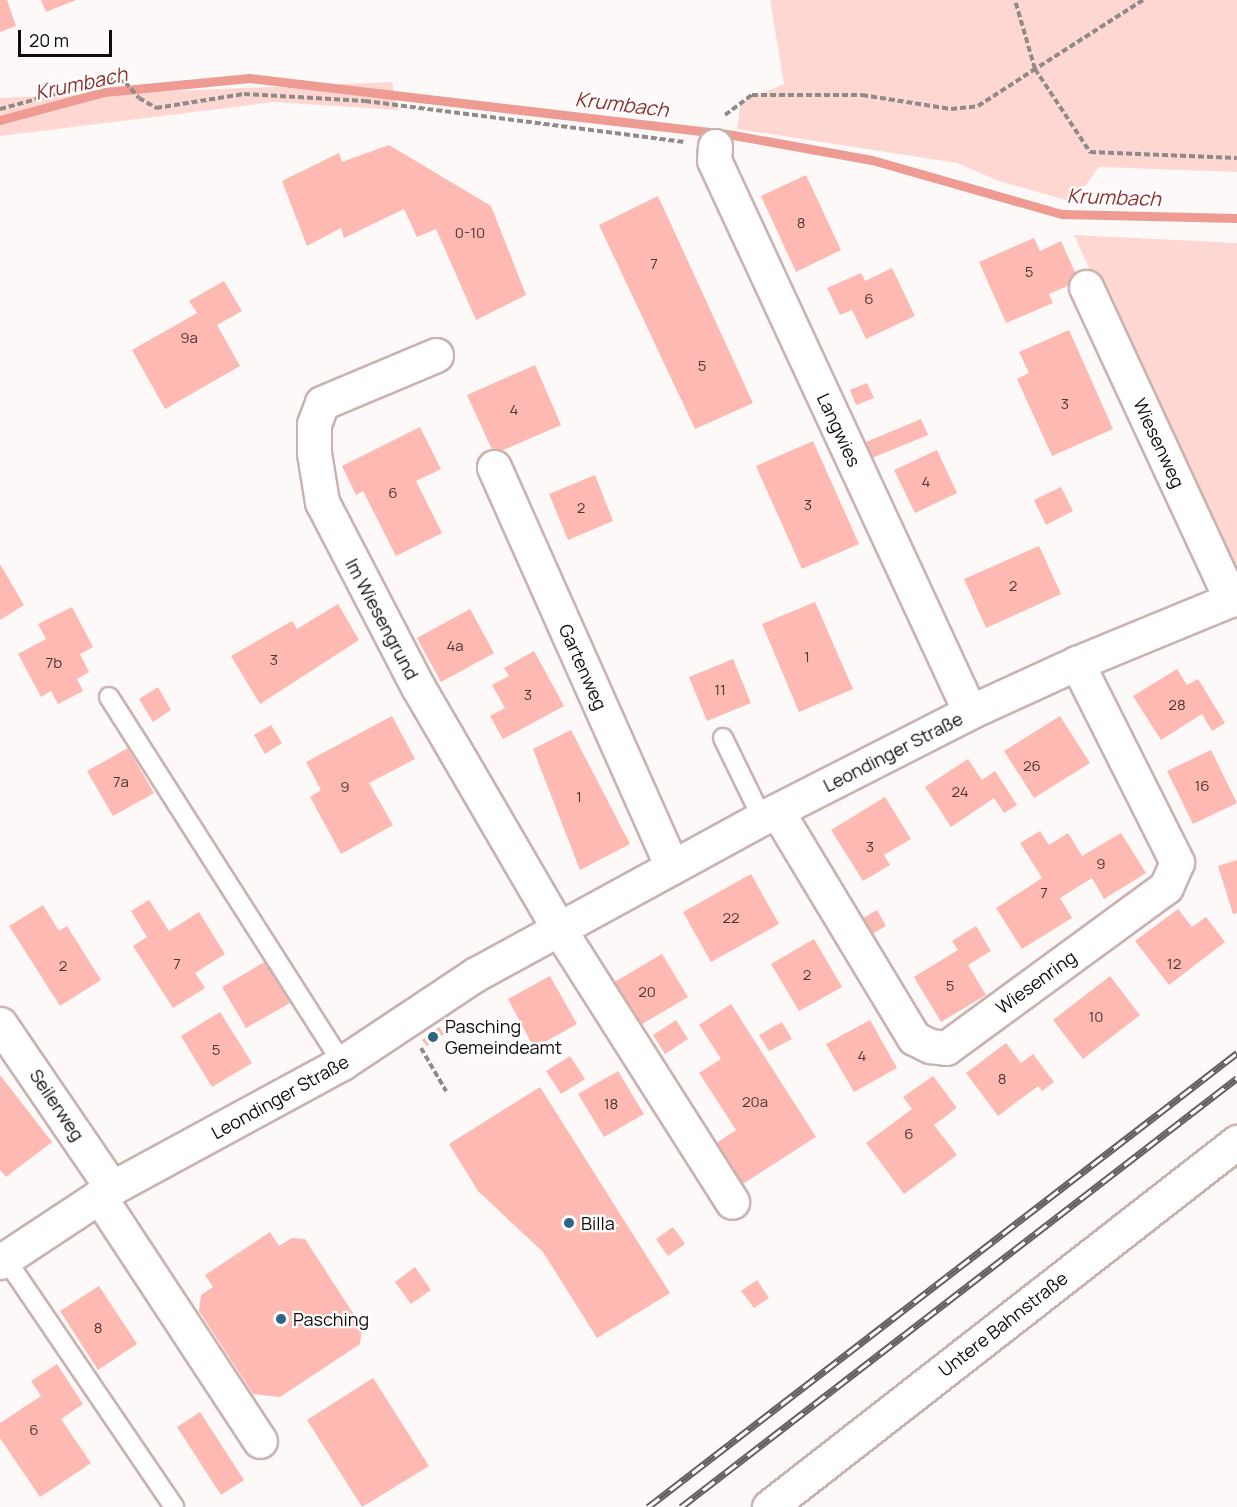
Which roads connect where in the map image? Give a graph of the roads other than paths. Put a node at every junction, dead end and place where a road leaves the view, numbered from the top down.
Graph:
1 (717, 134) road end
2 (1086, 287) dead end
3 (436, 355) dead end
4 (494, 467) dead end
5 (1234, 598) edge
6 (1077, 663) junction
7 (109, 697) dead end
8 (970, 712) junction
9 (723, 738) dead end
10 (770, 815) junction
11 (672, 867) junction
12 (559, 929) junction
13 (0, 1024) edge
14 (342, 1063) junction
15 (1237, 1142) edge
16 (105, 1192) junction
17 (732, 1202) dead end
18 (2, 1260) edge
19 (260, 1440) dead end
20 (174, 1507) edge
21 (769, 1507) edge

1 - 8 street, Langwies
2 - 5 street, Wiesenweg
3 - 12 street, Im Wiesengrund
4 - 11 street, Gartenweg
5 - 6 street, Leondinger Straße
6 - 8 street, Leondinger Straße
6 - 10 street, Wiesenring
7 - 14 lane
8 - 10 street, Leondinger Straße
9 - 10 lane
10 - 11 street, Leondinger Straße
11 - 12 street, Leondinger Straße
12 - 14 street, Leondinger Straße
12 - 17 street
13 - 16 street, Seilerweg
14 - 16 street, Leondinger Straße
15 - 21 street, Untere Bahnstraße
16 - 18 street, Leondinger Straße
16 - 19 street, Seilerweg
18 - 20 lane

